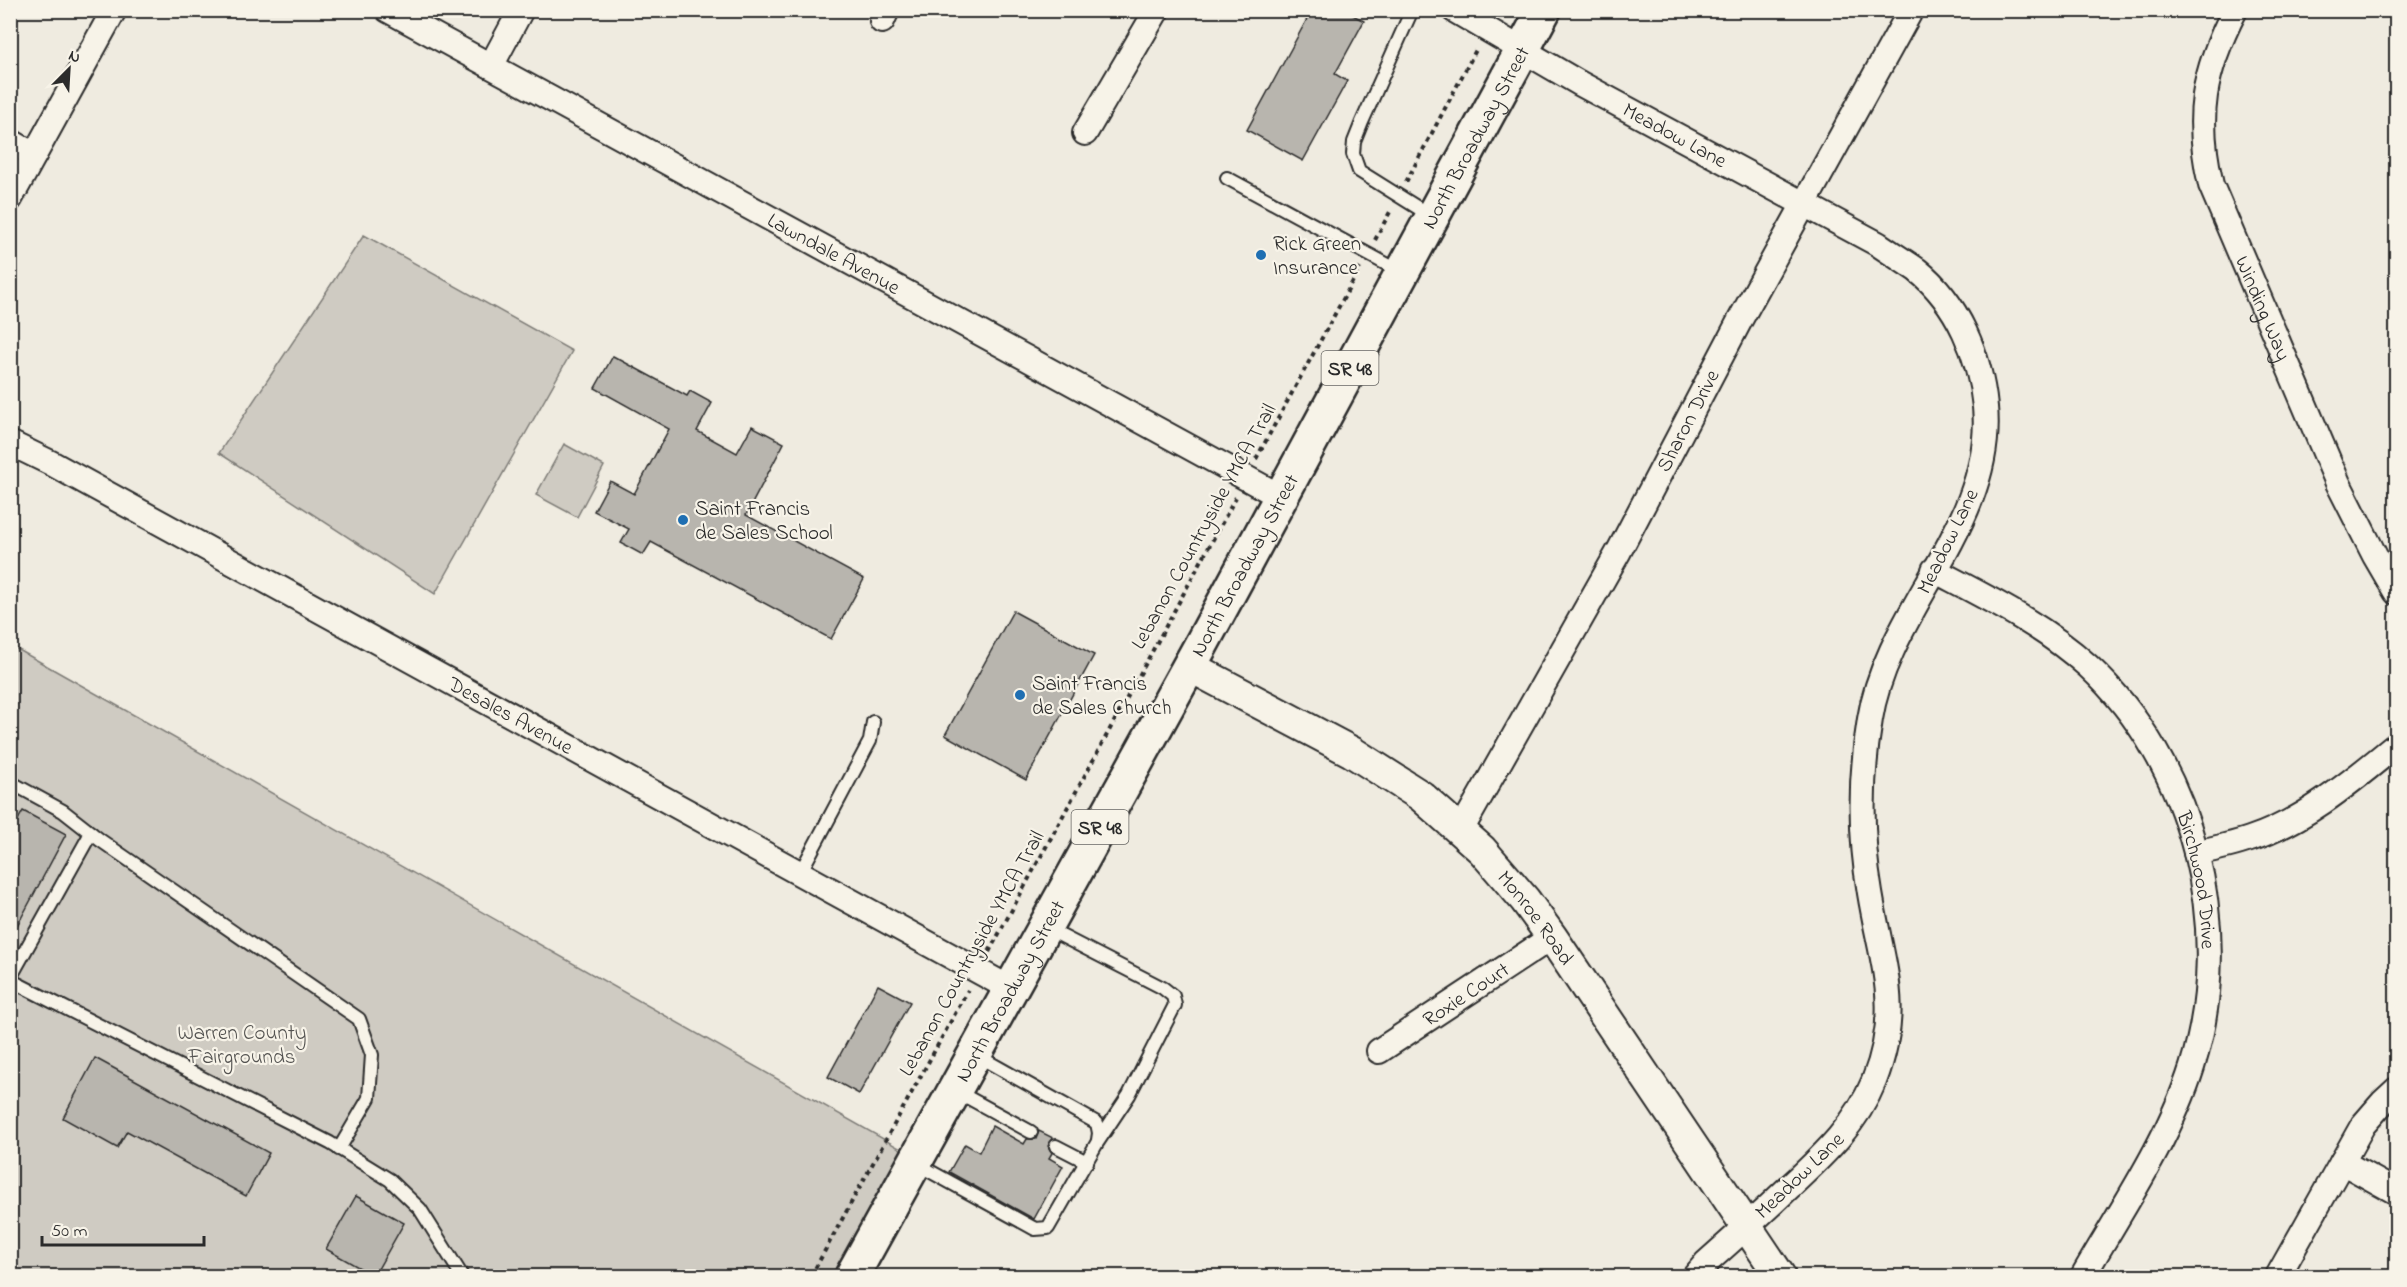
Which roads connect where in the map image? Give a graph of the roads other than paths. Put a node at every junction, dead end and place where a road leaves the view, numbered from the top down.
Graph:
1 (114, 10) edge
2 (388, 10) edge
3 (520, 10) edge
4 (1157, 10) edge
5 (1412, 10) edge
6 (1454, 10) edge
7 (1544, 10) edge
8 (1911, 10) edge
9 (2235, 10) edge
10 (1523, 50) junction
11 (490, 66) junction
12 (1085, 133) dead end
13 (10, 141) edge
14 (34, 154) junction
15 (1227, 178) dead end
16 (10, 199) edge
17 (1804, 203) junction
18 (1432, 216) junction
19 (1402, 273) junction
20 (10, 443) edge
21 (1281, 497) junction
22 (1934, 570) junction
23 (2397, 592) edge
24 (1189, 666) junction
25 (873, 722) dead end
26 (2397, 744) edge
27 (10, 782) edge
28 (1461, 831) junction
29 (91, 833) junction
30 (2196, 853) junction
31 (800, 873) junction
32 (1045, 928) junction
33 (1552, 937) junction
34 (10, 979) edge
35 (1011, 988) junction
36 (1379, 1051) dead end
37 (975, 1054) junction
38 (954, 1090) junction
39 (2397, 1090) edge
40 (1031, 1132) dead end
41 (1097, 1143) junction
42 (1056, 1146) dead end
43 (339, 1149) junction
44 (914, 1162) junction
45 (1087, 1162) junction
46 (2342, 1162) junction
47 (2397, 1192) edge
48 (1746, 1227) junction
49 (462, 1276) edge
50 (852, 1276) edge
51 (1695, 1276) edge
52 (1779, 1276) edge
53 (2083, 1276) edge
54 (2278, 1276) edge

1 - 14 street
2 - 11 street, Lawndale Avenue
3 - 11 street
4 - 12 street
5 - 18 lane
6 - 10 street, Meadow Lane
7 - 10 main road, North Broadway Street / SR 48
8 - 17 street, Sharon Drive
9 - 23 street, Winding Way
10 - 17 street, Meadow Lane
10 - 18 main road, North Broadway Street / SR 48
11 - 21 street, Lawndale Avenue
13 - 14 street
14 - 16 street
15 - 19 lane
17 - 22 street, Meadow Lane
17 - 28 street, Sharon Drive
18 - 19 main road, North Broadway Street / SR 48
19 - 21 main road, North Broadway Street / SR 48
20 - 31 street, Desales Avenue
21 - 24 main road, North Broadway Street / SR 48
22 - 30 street, Birchwood Drive
22 - 48 street, Meadow Lane
24 - 28 street, Monroe Road
24 - 32 main road, North Broadway Street / SR 48
25 - 31 lane
26 - 30 street
27 - 29 lane
28 - 33 street, Monroe Road
29 - 34 lane
29 - 43 lane
30 - 53 street, Birchwood Drive
31 - 35 street, Desales Avenue
32 - 35 main road, North Broadway Street / SR 48
32 - 41 lane
33 - 36 street, Roxie Court
33 - 48 street, Monroe Road
34 - 43 lane
35 - 37 main road, North Broadway Street / SR 48
37 - 38 main road, North Broadway Street / SR 48
37 - 41 lane
38 - 40 lane
38 - 44 main road, North Broadway Street / SR 48
39 - 46 street
41 - 45 lane
42 - 45 lane
43 - 49 lane
44 - 45 lane
44 - 50 main road, North Broadway Street / SR 48
46 - 47 street
46 - 54 street
48 - 51 street, Meadow Lane
48 - 52 street, Monroe Road

